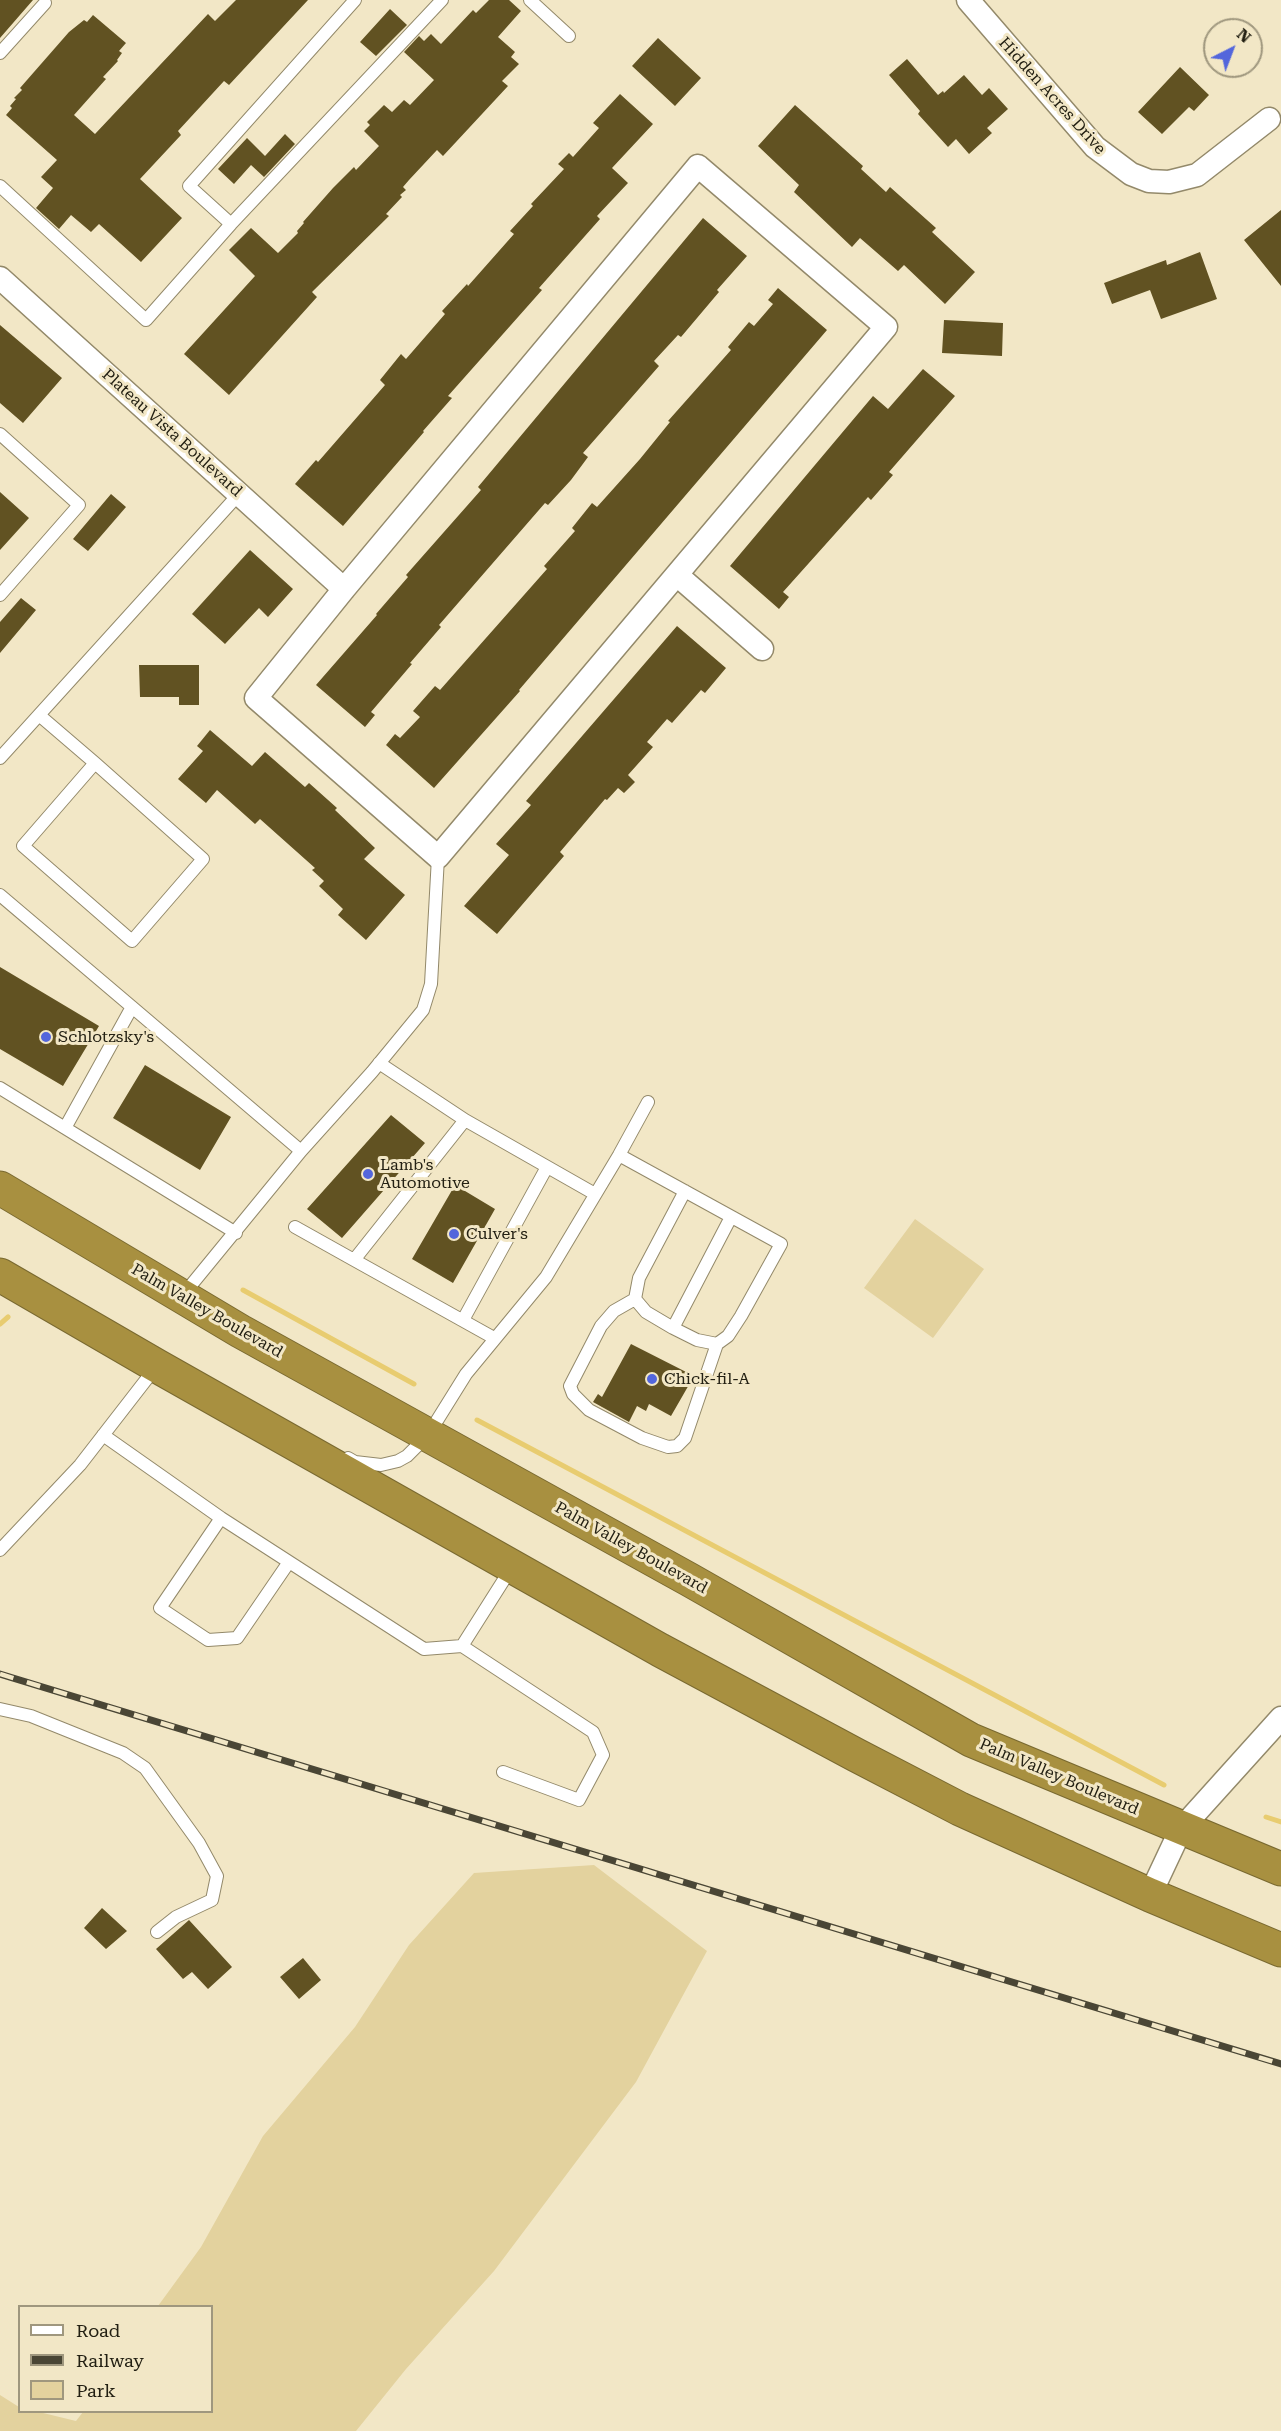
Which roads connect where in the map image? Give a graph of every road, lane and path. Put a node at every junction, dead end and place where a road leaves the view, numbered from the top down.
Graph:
1 (355, 0) edge
2 (442, 0) edge
3 (530, 0) edge
4 (968, 0) edge
5 (45, 3) dead end
6 (569, 36) dead end
7 (0, 53) edge
8 (1269, 119) dead end
9 (0, 186) edge
10 (231, 224) junction
11 (0, 278) edge
12 (0, 434) edge
13 (238, 494) junction
14 (677, 574) junction
15 (344, 589) junction
16 (0, 595) edge
17 (762, 649) dead end
18 (39, 715) junction
19 (0, 758) edge
20 (95, 763) junction
21 (438, 857) junction
22 (0, 895) edge
23 (132, 1007) junction
24 (379, 1063) junction
25 (0, 1088) edge
26 (648, 1102) dead end
27 (465, 1120) junction
28 (65, 1128) junction
29 (301, 1151) junction
30 (620, 1155) junction
31 (547, 1167) junction
32 (0, 1188) edge
33 (685, 1191) junction
34 (596, 1194) junction
35 (731, 1217) junction
36 (295, 1227) dead end
37 (236, 1233) junction
38 (354, 1260) junction
39 (3, 1267) edge
40 (182, 1297) junction
41 (634, 1299) junction
42 (463, 1320) junction
43 (673, 1328) junction
44 (494, 1338) junction
45 (717, 1344) junction
46 (157, 1366) junction
47 (103, 1435) junction
48 (428, 1435) junction
49 (334, 1450) dead end
50 (221, 1518) junction
51 (0, 1550) edge
52 (289, 1562) junction
53 (512, 1566) junction
54 (462, 1646) junction
55 (0, 1709) edge
56 (1281, 1718) edge
57 (503, 1772) dead end
58 (1181, 1829) junction
59 (1281, 1869) edge
60 (1150, 1895) junction
61 (158, 1932) dead end
62 (1281, 1950) edge

1 - 10 lane
2 - 10 lane
3 - 6 lane
4 - 8 street, Hidden Acres Drive
5 - 7 lane
9 - 10 lane
11 - 13 street, Plateau Vista Boulevard
12 - 16 lane
13 - 15 street, Plateau Vista Boulevard
13 - 18 lane
14 - 15 street
14 - 17 street
14 - 21 street
15 - 21 street
18 - 19 lane
18 - 20 lane
20 - 20 lane
21 - 24 lane
22 - 23 lane
23 - 28 lane
23 - 29 lane
24 - 27 lane
24 - 29 lane
25 - 28 lane
26 - 30 lane
27 - 31 lane
27 - 38 lane
28 - 37 lane
29 - 37 lane
30 - 33 lane
30 - 34 lane
31 - 34 lane
31 - 42 lane
32 - 40 highway, Palm Valley Boulevard
33 - 35 lane
33 - 41 lane
34 - 44 lane
35 - 43 lane
35 - 45 lane
36 - 38 lane
37 - 40 lane
38 - 42 lane
39 - 46 highway
40 - 48 highway, Palm Valley Boulevard
41 - 43 lane
41 - 45 lane
42 - 44 lane
43 - 45 lane
44 - 48 lane
46 - 47 lane
46 - 53 highway
47 - 50 lane
47 - 51 lane
48 - 49 lane
48 - 58 highway, Palm Valley Boulevard
50 - 52 lane
50 - 52 lane
52 - 54 lane
53 - 54 lane
53 - 60 highway
54 - 57 lane
55 - 61 lane
56 - 58 street
58 - 59 highway, Palm Valley Boulevard
58 - 60 street
60 - 62 highway

